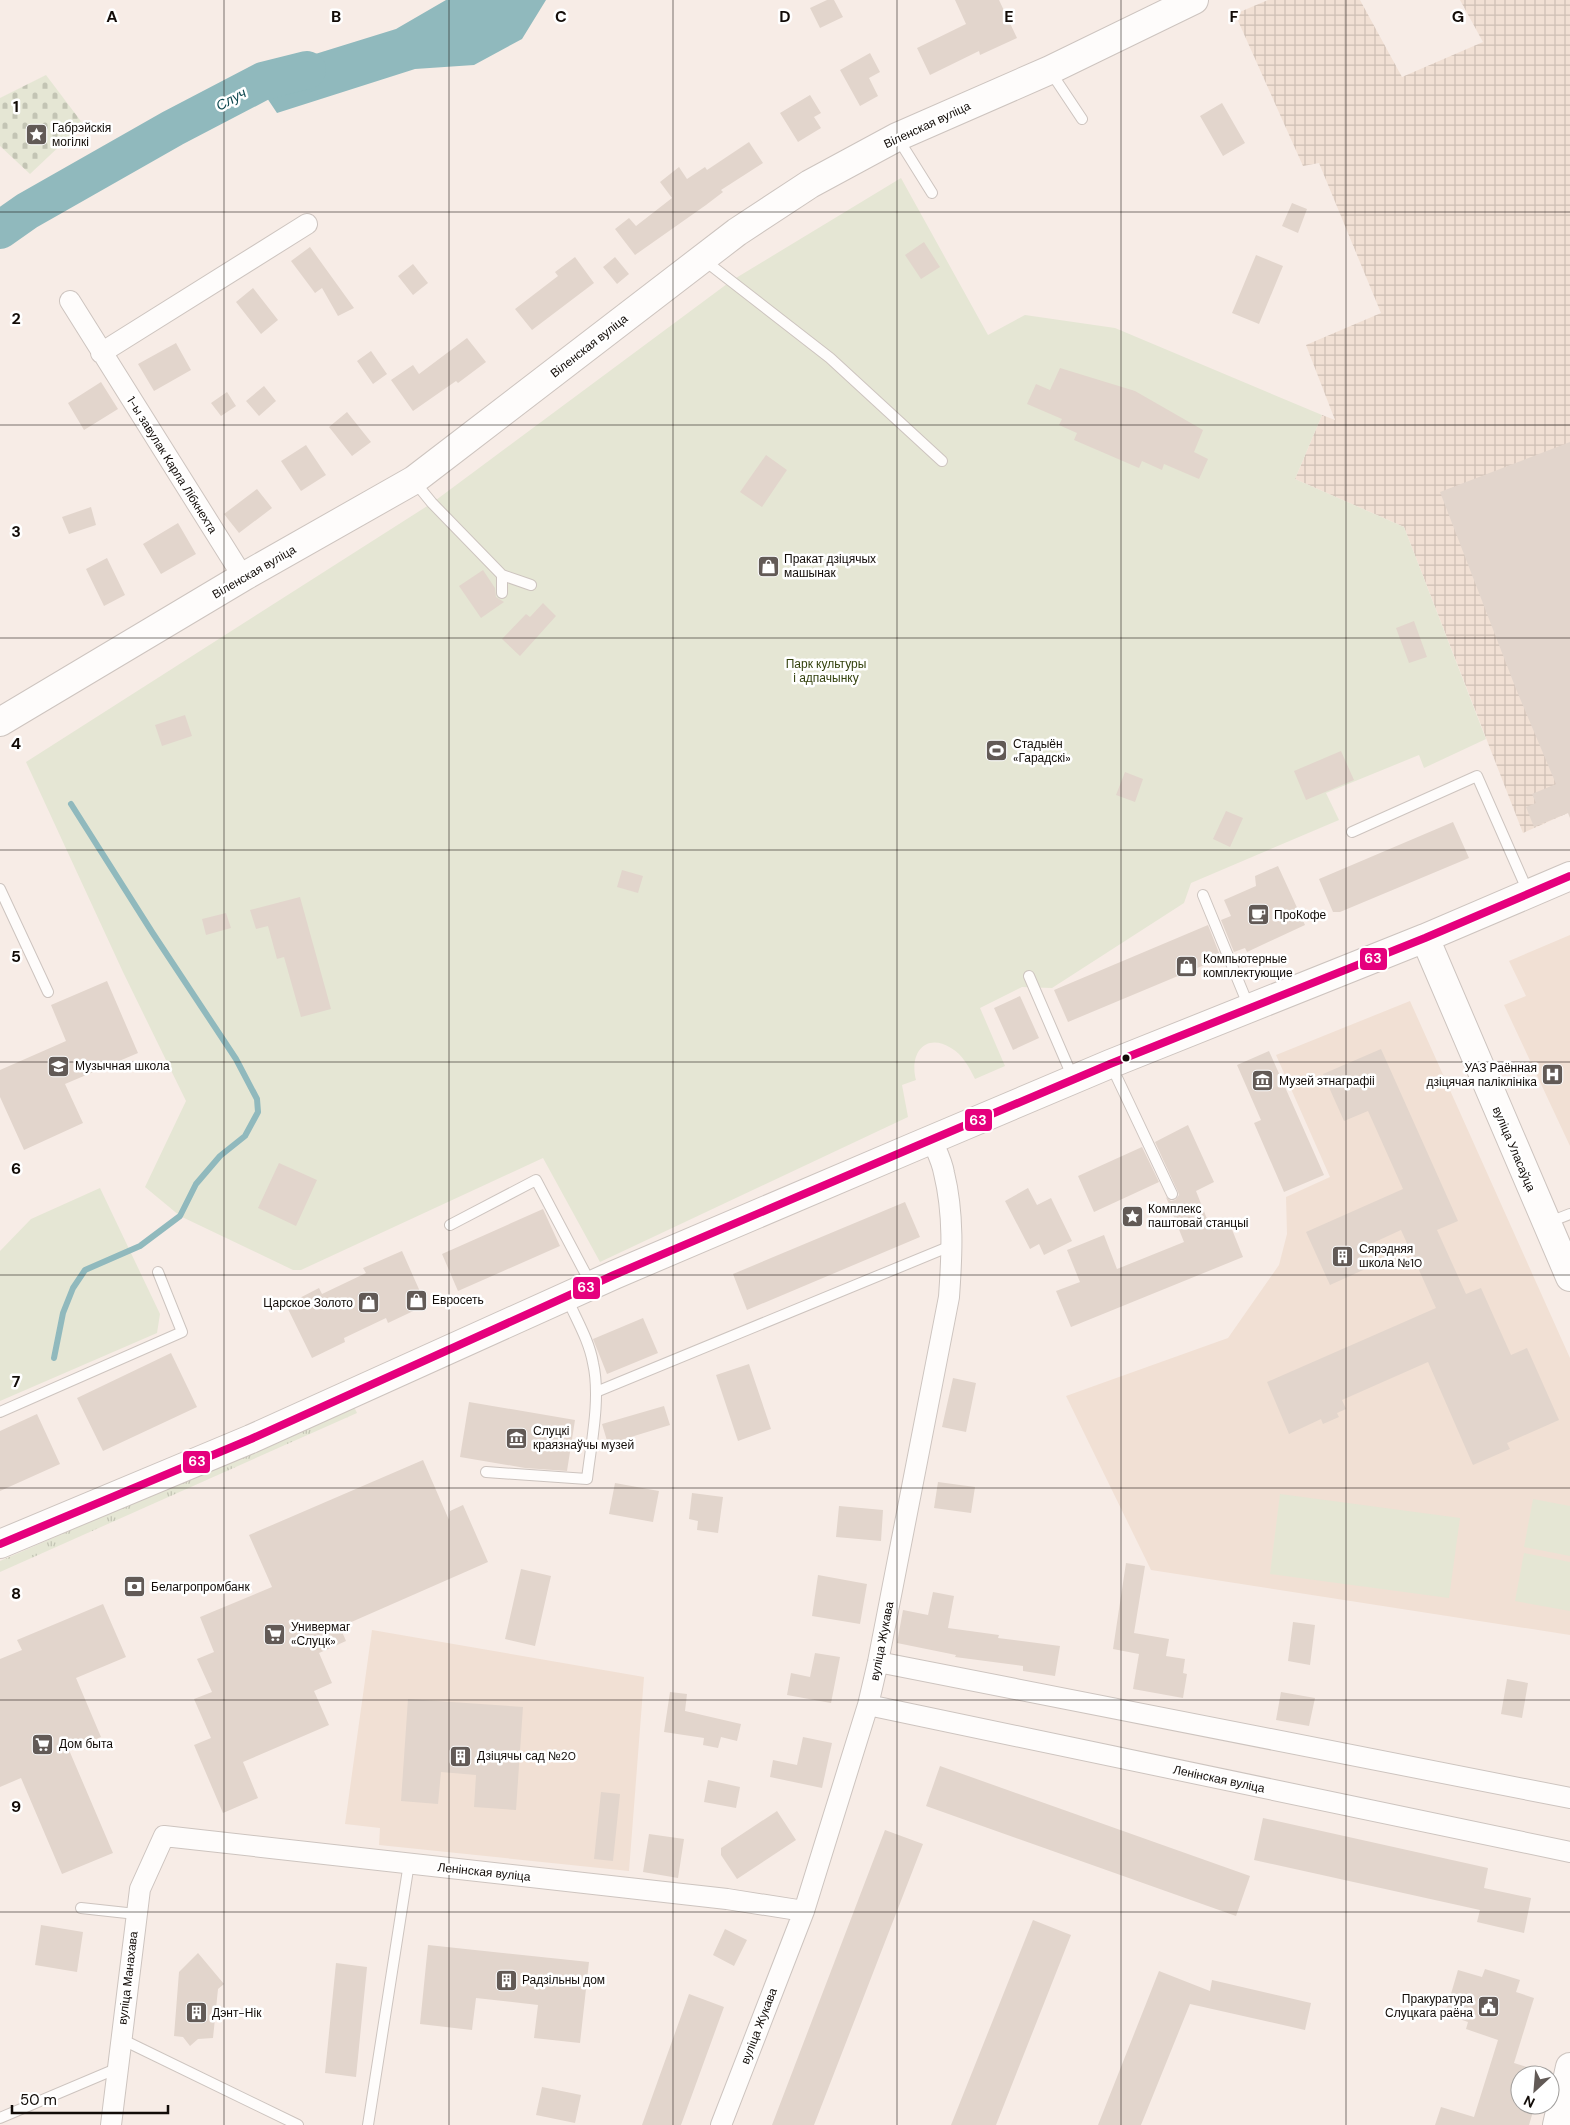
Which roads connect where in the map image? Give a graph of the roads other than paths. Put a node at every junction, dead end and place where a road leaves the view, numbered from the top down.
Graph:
1 (1194, 0) edge
2 (1050, 70) junction
3 (1082, 119) dead end
4 (897, 137) junction
5 (932, 193) dead end
6 (307, 224) dead end
7 (702, 258) junction
8 (70, 301) dead end
9 (101, 353) junction
10 (942, 461) dead end
11 (414, 480) junction
12 (502, 575) junction
13 (243, 577) junction
14 (531, 585) dead end
15 (502, 593) dead end
16 (0, 722) edge
17 (1352, 832) dead end
18 (1570, 876) edge
19 (0, 889) edge
20 (1203, 894) dead end
21 (1530, 894) junction
22 (1425, 938) junction
23 (1029, 976) dead end
24 (48, 992) dead end
25 (1249, 1008) junction
26 (1110, 1064) junction
27 (1074, 1079) junction
28 (932, 1140) junction
29 (1172, 1194) dead end
30 (1558, 1219) edge
31 (450, 1225) dead end
32 (953, 1245) junction
33 (158, 1272) dead end
34 (1570, 1277) edge
35 (592, 1285) junction
36 (566, 1297) junction
37 (596, 1392) junction
38 (0, 1412) edge
39 (486, 1472) dead end
40 (0, 1544) edge
41 (878, 1662) junction
42 (868, 1705) junction
43 (1570, 1798) edge
44 (164, 1836) joint
45 (1570, 1852) edge
46 (409, 1863) junction
47 (81, 1908) dead end
48 (804, 1910) junction
49 (136, 1914) junction
50 (121, 2039) junction
51 (1570, 2067) edge
52 (118, 2068) junction
53 (0, 2118) edge
54 (111, 2125) edge
55 (298, 2125) edge
56 (368, 2125) edge
57 (721, 2125) edge
58 (1557, 2125) edge

1 - 2 main road, Віленская вуліца
2 - 3 lane
2 - 4 main road, Віленская вуліца
4 - 5 lane
4 - 7 main road, Віленская вуліца
6 - 9 street
7 - 10 lane
7 - 11 main road, Віленская вуліца
8 - 9 street, 1-ы завулак Карла Лібкнехта
9 - 13 street, 1-ы завулак Карла Лібкнехта
11 - 12 lane
11 - 13 main road, Віленская вуліца
12 - 14 lane
12 - 15 lane
13 - 16 main road, Віленская вуліца
17 - 21 lane
18 - 21 main road
19 - 24 lane
20 - 25 lane
21 - 22 main road
22 - 25 main road
22 - 30 main road, вуліца Уласаўца
23 - 27 lane
25 - 26 main road
26 - 27 main road
26 - 29 lane
27 - 28 main road
28 - 32 street, вуліца Жукава
28 - 35 main road
30 - 34 main road, вуліца Уласаўца
31 - 35 lane
32 - 37 lane
32 - 41 street, вуліца Жукава
33 - 38 lane
35 - 36 main road
36 - 37 lane
36 - 40 main road
37 - 39 lane
41 - 42 street, вуліца Жукава
41 - 43 street
42 - 45 street, Ленінская вуліца
42 - 48 street, вуліца Жукава
44 - 46 street, Ленінская вуліца
44 - 49 street, вуліца Манахава
46 - 48 street, Ленінская вуліца
46 - 56 lane
47 - 49 lane
48 - 57 street, вуліца Жукава
49 - 50 street, вуліца Манахава
50 - 52 street, вуліца Манахава
50 - 55 lane
51 - 58 main road
52 - 53 lane
52 - 54 street, вуліца Манахава

